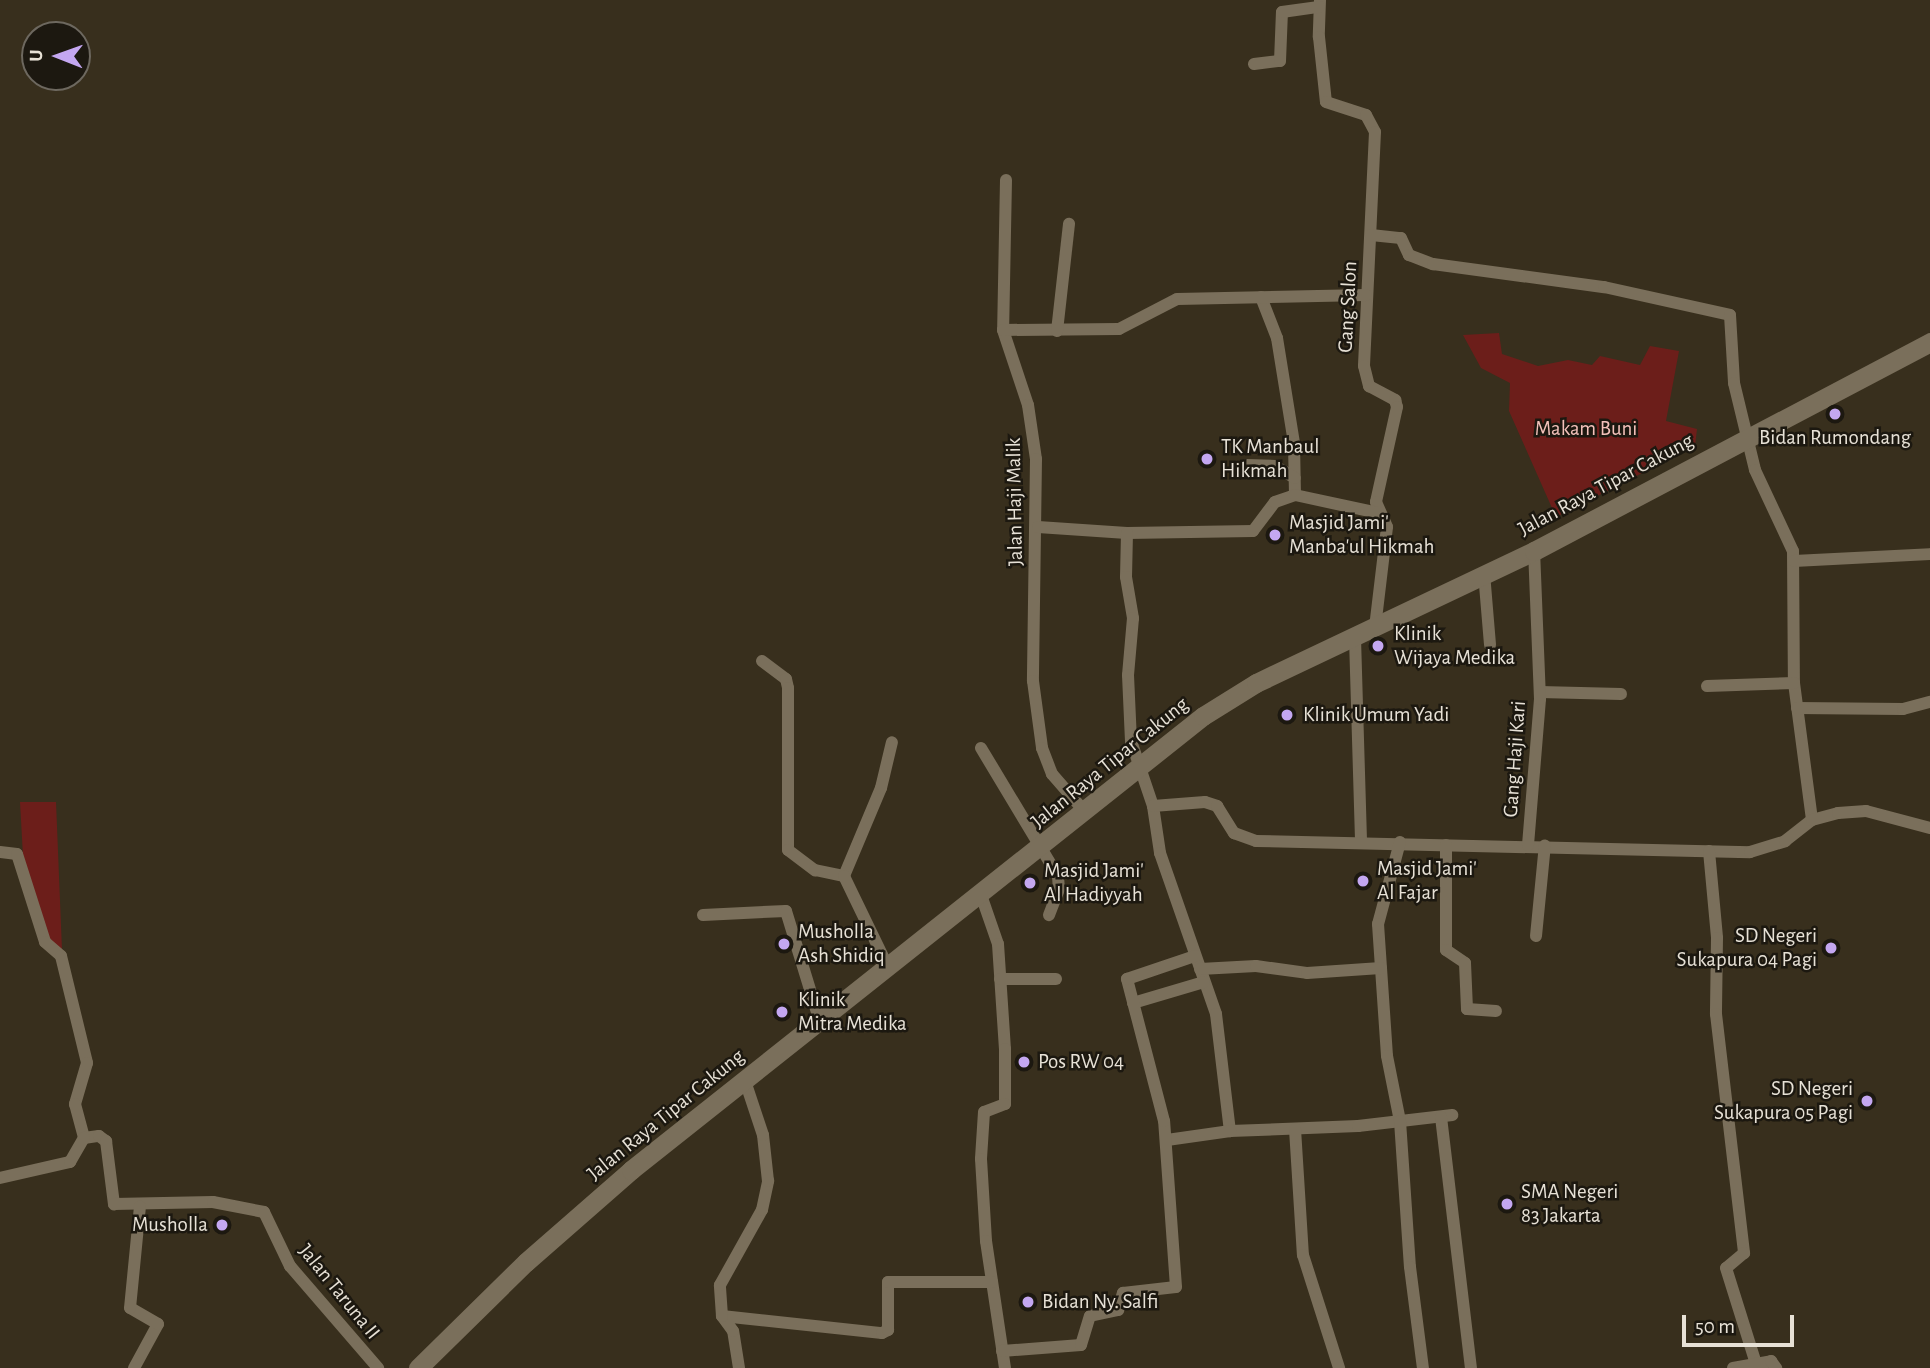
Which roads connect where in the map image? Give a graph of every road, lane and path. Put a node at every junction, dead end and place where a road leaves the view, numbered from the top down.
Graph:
1 (1320, 4) edge
2 (1254, 64) dead end
3 (1006, 180) dead end
4 (1069, 224) dead end
5 (1371, 235) junction
6 (1366, 295) junction
7 (1261, 297) junction
8 (1003, 330) junction
9 (1057, 331) junction
10 (1930, 342) edge
11 (1747, 436) junction
12 (1247, 465) dead end
13 (1295, 478) junction
14 (1295, 495) junction
15 (1378, 513) junction
16 (1038, 527) junction
17 (1128, 533) junction
18 (1534, 551) junction
19 (1930, 554) edge
20 (1794, 561) junction
21 (1484, 573) junction
22 (1375, 627) junction
23 (1355, 638) junction
24 (1490, 645) dead end
25 (762, 661) dead end
26 (1794, 683) junction
27 (1707, 685) dead end
28 (1539, 692) junction
29 (1621, 694) dead end
30 (1930, 702) edge
31 (1797, 708) junction
32 (892, 742) dead end
33 (981, 748) dead end
34 (1139, 767) junction
35 (1153, 806) junction
36 (1086, 813) junction
37 (1812, 820) junction
38 (1930, 828) edge
39 (1361, 841) junction
40 (1400, 842) junction
41 (1446, 845) junction
42 (1528, 845) junction
43 (1545, 845) junction
44 (1041, 848) junction
45 (1709, 851) junction
46 (0, 852) edge
47 (844, 876) junction
48 (981, 895) junction
49 (703, 915) dead end
50 (1049, 915) dead end
51 (1536, 936) dead end
52 (1195, 956) junction
53 (887, 965) junction
54 (1381, 968) junction
55 (1202, 976) junction
56 (1000, 979) junction
57 (1056, 979) dead end
58 (1133, 1003) junction
59 (1496, 1011) dead end
60 (819, 1019) junction
61 (745, 1081) junction
62 (1400, 1121) junction
63 (1295, 1129) junction
64 (1230, 1130) junction
65 (84, 1138) junction
66 (1167, 1140) junction
67 (0, 1178) edge
68 (140, 1206) junction
69 (992, 1282) junction
70 (722, 1316) junction
71 (1003, 1351) junction
72 (1756, 1364) junction
73 (134, 1368) edge
74 (378, 1368) edge
75 (418, 1368) edge
76 (739, 1368) edge
77 (1005, 1368) edge
78 (1339, 1368) edge
79 (1423, 1368) edge
80 (1471, 1368) edge
81 (1733, 1368) edge
82 (1776, 1368) edge

1 - 2 street
1 - 5 street, Gang Salon
3 - 8 street, Jalan Haji Malik
4 - 9 street
5 - 6 street, Gang Salon
5 - 11 street
6 - 7 street
6 - 15 street, Gang Salon
7 - 9 street
7 - 13 street
8 - 9 street
8 - 16 street, Jalan Haji Malik
10 - 11 street, Jalan Raya Tipar Cakung
11 - 18 street, Jalan Raya Tipar Cakung
11 - 20 street
12 - 13 street
13 - 14 street
14 - 15 street
14 - 17 street
15 - 22 street, Gang Salon
16 - 17 street
16 - 36 street, Jalan Haji Malik
17 - 34 street
18 - 21 street, Jalan Raya Tipar Cakung
18 - 28 street, Gang Haji Kari
19 - 20 street
20 - 26 street
21 - 22 street, Jalan Raya Tipar Cakung
21 - 24 street
22 - 23 street, Jalan Raya Tipar Cakung
23 - 34 street, Jalan Raya Tipar Cakung
23 - 39 street
25 - 47 street
26 - 27 street
26 - 31 street
28 - 29 street
28 - 42 street, Gang Haji Kari
30 - 31 street
31 - 37 street
32 - 47 street
33 - 44 street
34 - 35 street
34 - 36 street, Jalan Raya Tipar Cakung
35 - 39 street
35 - 52 street
36 - 44 street, Jalan Raya Tipar Cakung
37 - 38 street
37 - 45 street
39 - 40 street
40 - 41 street
40 - 54 street
41 - 42 street
41 - 59 street
42 - 43 street
43 - 45 street
43 - 51 street
44 - 48 street, Jalan Raya Tipar Cakung
44 - 50 street
45 - 72 street
46 - 65 street
47 - 53 street
48 - 53 street, Jalan Raya Tipar Cakung
48 - 56 street
49 - 60 street
52 - 55 street
52 - 58 street
53 - 60 street, Jalan Raya Tipar Cakung
54 - 55 street
54 - 62 street
55 - 58 street
55 - 64 street
56 - 57 street
56 - 69 street
58 - 66 street
60 - 61 street, Jalan Raya Tipar Cakung
61 - 70 street
61 - 75 street, Jalan Raya Tipar Cakung
62 - 63 street
62 - 79 street
62 - 80 street
63 - 64 street
63 - 78 street
64 - 66 street
65 - 67 street
65 - 68 street, Jalan Taruna II
66 - 71 street
68 - 73 street
68 - 74 street, Jalan Taruna II
69 - 70 street
69 - 71 street
70 - 76 street
71 - 77 street
72 - 81 street
72 - 82 street

